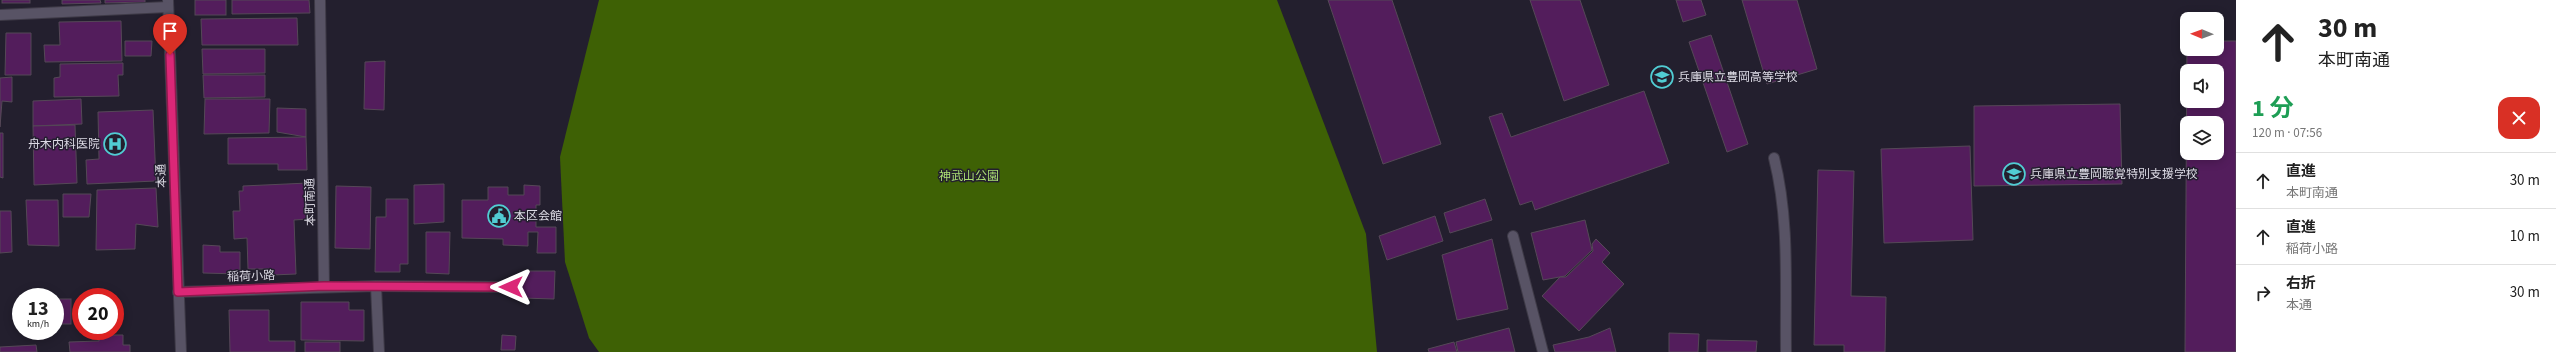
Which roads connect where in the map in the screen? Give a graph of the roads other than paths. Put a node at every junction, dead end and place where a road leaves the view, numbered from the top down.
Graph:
1 (320, 0) edge
2 (168, 4) edge
3 (0, 15) edge
4 (1774, 158) dead end
5 (1513, 236) dead end
6 (324, 286) junction
7 (376, 286) junction
8 (511, 287) dead end
9 (178, 292) junction
10 (181, 352) edge
11 (379, 352) edge
12 (1543, 352) edge
13 (1786, 352) edge

1 - 6 street, 本町南通
2 - 3 street
2 - 9 street, 本通
4 - 13 street
5 - 12 street
6 - 7 street
6 - 9 street, 稲荷小路
7 - 8 street
7 - 11 street
9 - 10 street, 本通

